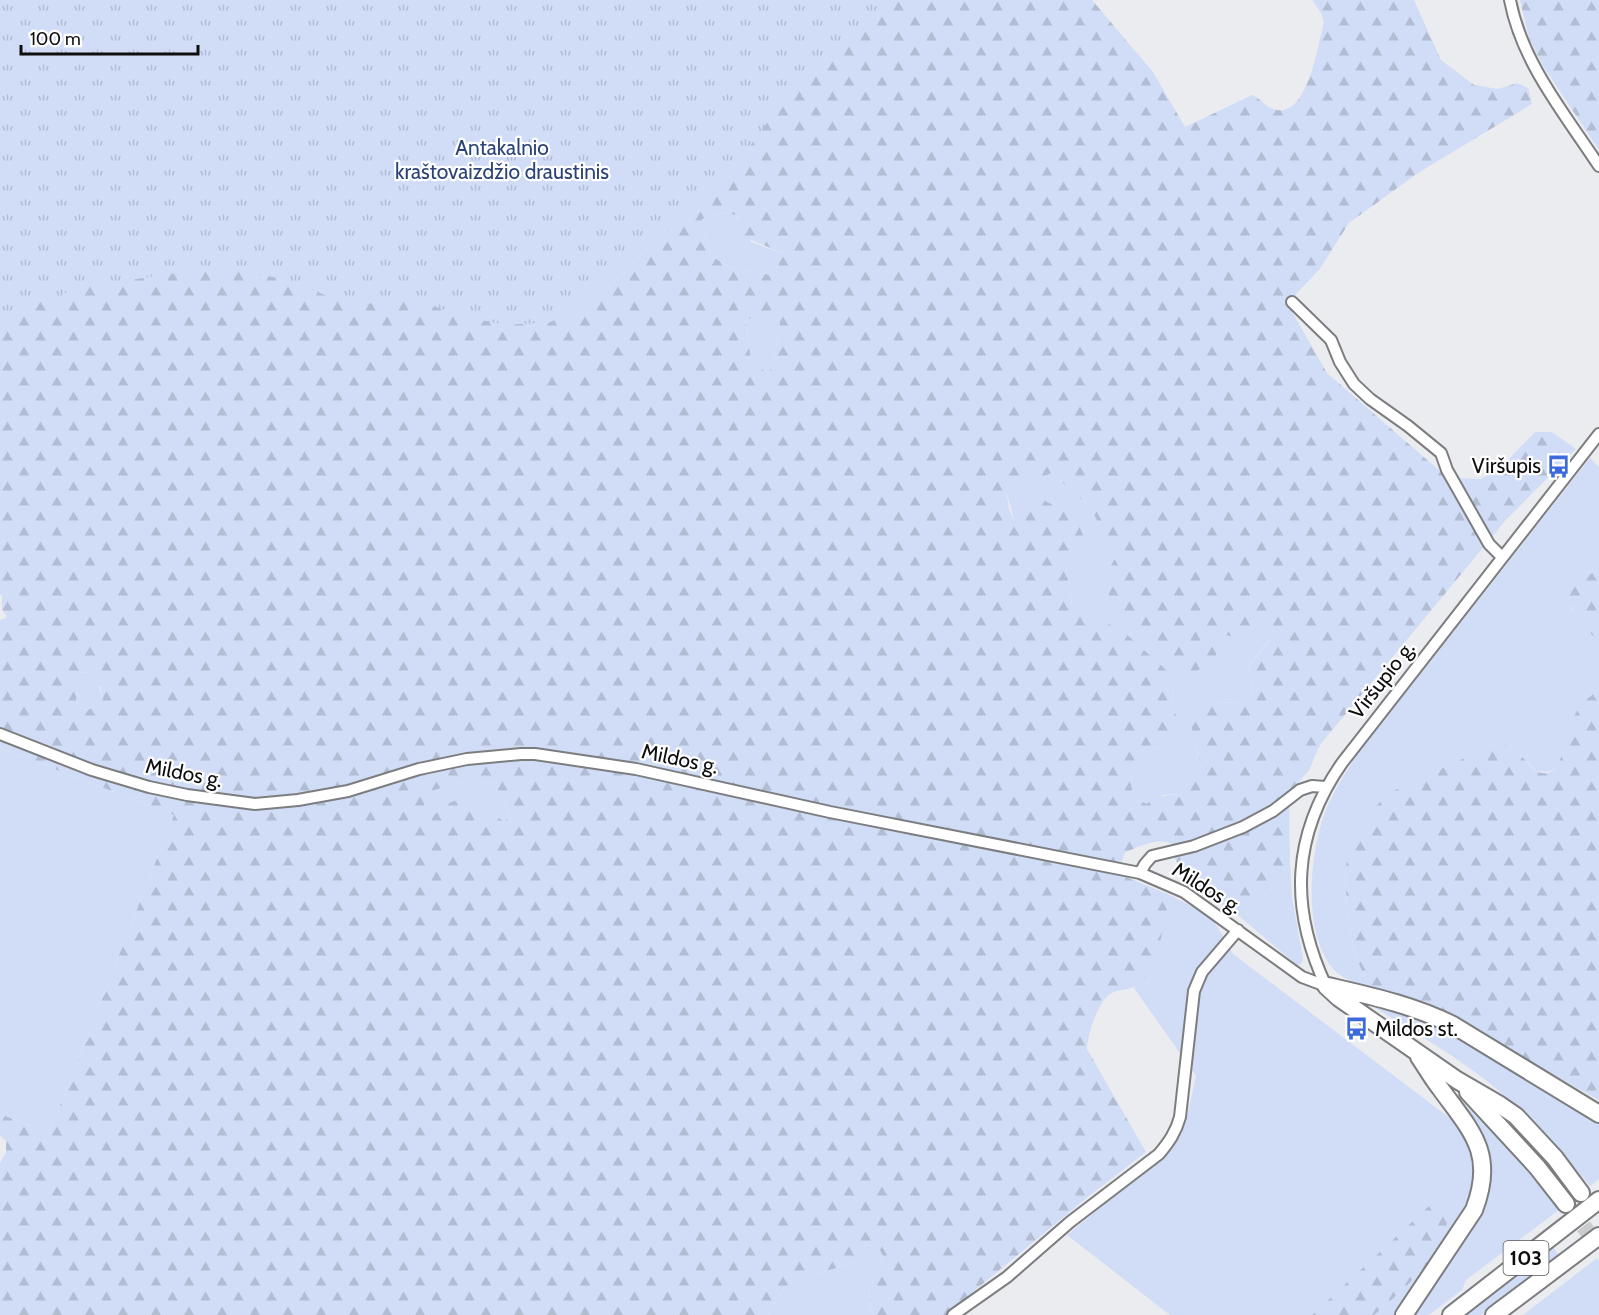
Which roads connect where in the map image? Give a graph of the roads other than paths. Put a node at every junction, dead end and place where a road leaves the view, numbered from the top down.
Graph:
1 (1510, 0) edge
2 (1599, 166) edge
3 (1292, 302) dead end
4 (1599, 434) edge
5 (1502, 557) junction
6 (0, 734) edge
7 (1325, 787) junction
8 (1140, 873) junction
9 (1238, 930) junction
10 (1326, 986) junction
11 (1411, 1046) junction
12 (1457, 1080) junction
13 (1599, 1114) edge
14 (1581, 1193) tunnel mouth
15 (1599, 1200) edge
16 (1566, 1204) tunnel mouth
17 (1599, 1236) edge
18 (953, 1315) edge
19 (1404, 1315) edge
20 (1451, 1315) edge
21 (1494, 1315) edge

1 - 2 street
3 - 5 street
4 - 5 street, Viršupio g.
5 - 7 street, Viršupio g.
6 - 8 street, Mildos g.
7 - 8 street
7 - 10 street, Viršupio g.
8 - 9 street, Mildos g.
9 - 10 street, Mildos g.
9 - 18 street
10 - 11 main road
10 - 13 main road
11 - 12 main road
11 - 19 main road
12 - 14 main road
12 - 16 main road
15 - 20 main road, 103
17 - 21 main road, 103

